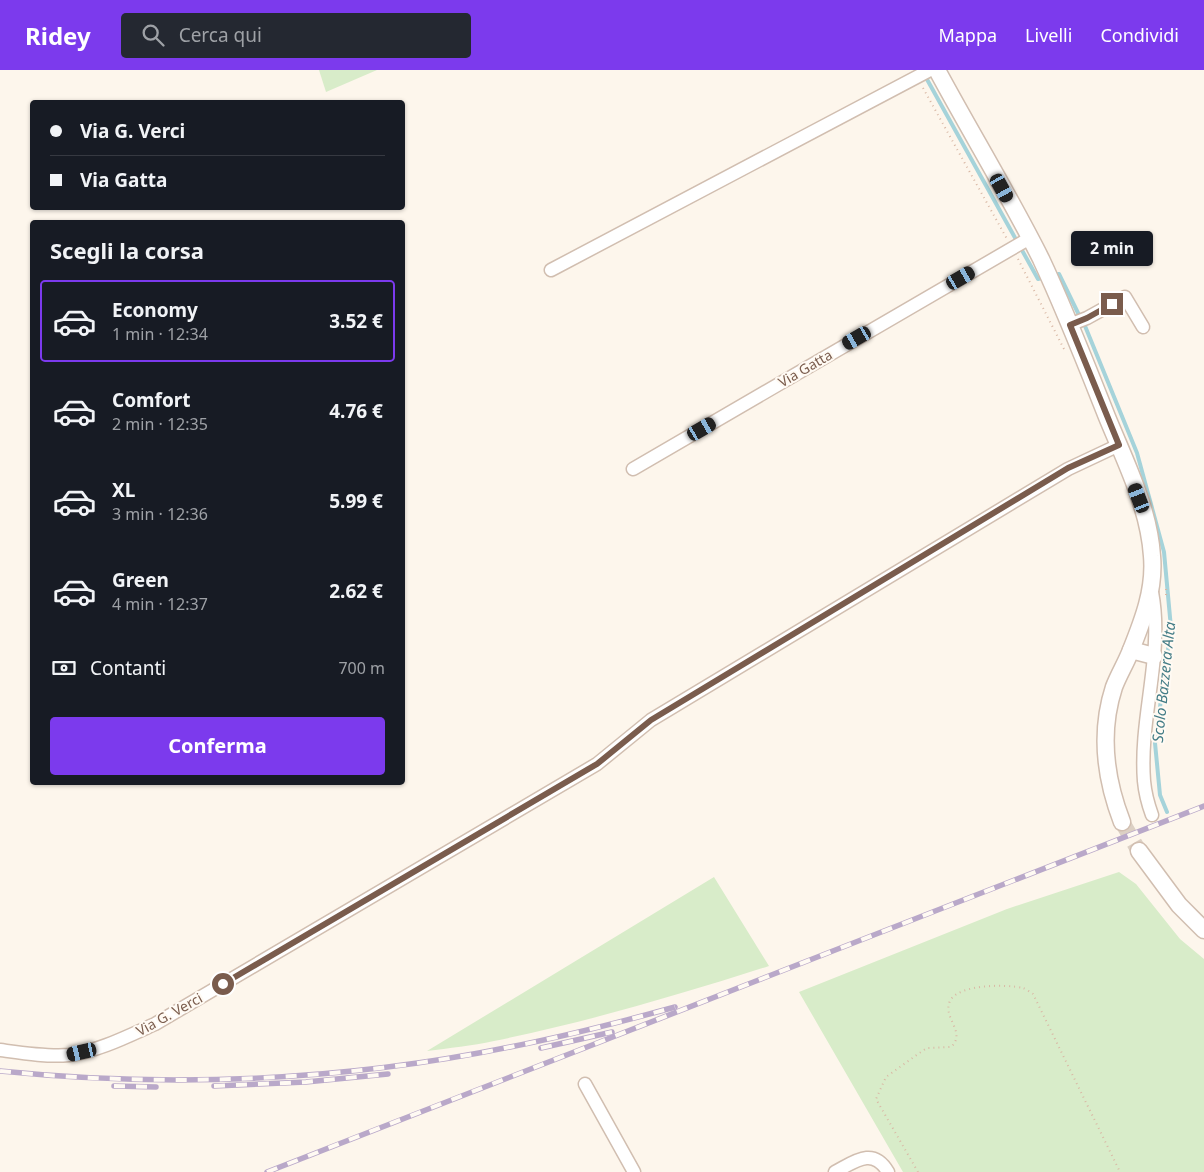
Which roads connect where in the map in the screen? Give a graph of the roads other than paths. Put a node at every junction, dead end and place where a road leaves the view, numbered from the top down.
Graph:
1 (936, 70) edge
2 (924, 74) edge
3 (1019, 244) junction
4 (551, 270) dead end
5 (1070, 325) junction
6 (1143, 327) dead end
7 (1119, 445) junction
8 (633, 469) dead end
9 (1151, 587) junction
10 (1131, 650) junction
11 (1154, 656) junction
12 (1152, 815) dead end
13 (1122, 822) tunnel mouth
14 (1139, 851) tunnel mouth
15 (1204, 930) edge
16 (0, 1050) edge
17 (584, 1084) dead end
18 (634, 1172) edge
19 (835, 1172) edge
20 (888, 1172) edge

1 - 3 street
2 - 4 street
3 - 5 street
3 - 8 street, Via Gatta
5 - 6 street
5 - 7 street
7 - 9 street
7 - 16 street, Via G. Verci
9 - 10 street
9 - 11 street
10 - 11 street
10 - 13 street
11 - 12 street
14 - 15 street
17 - 18 street
19 - 20 street

